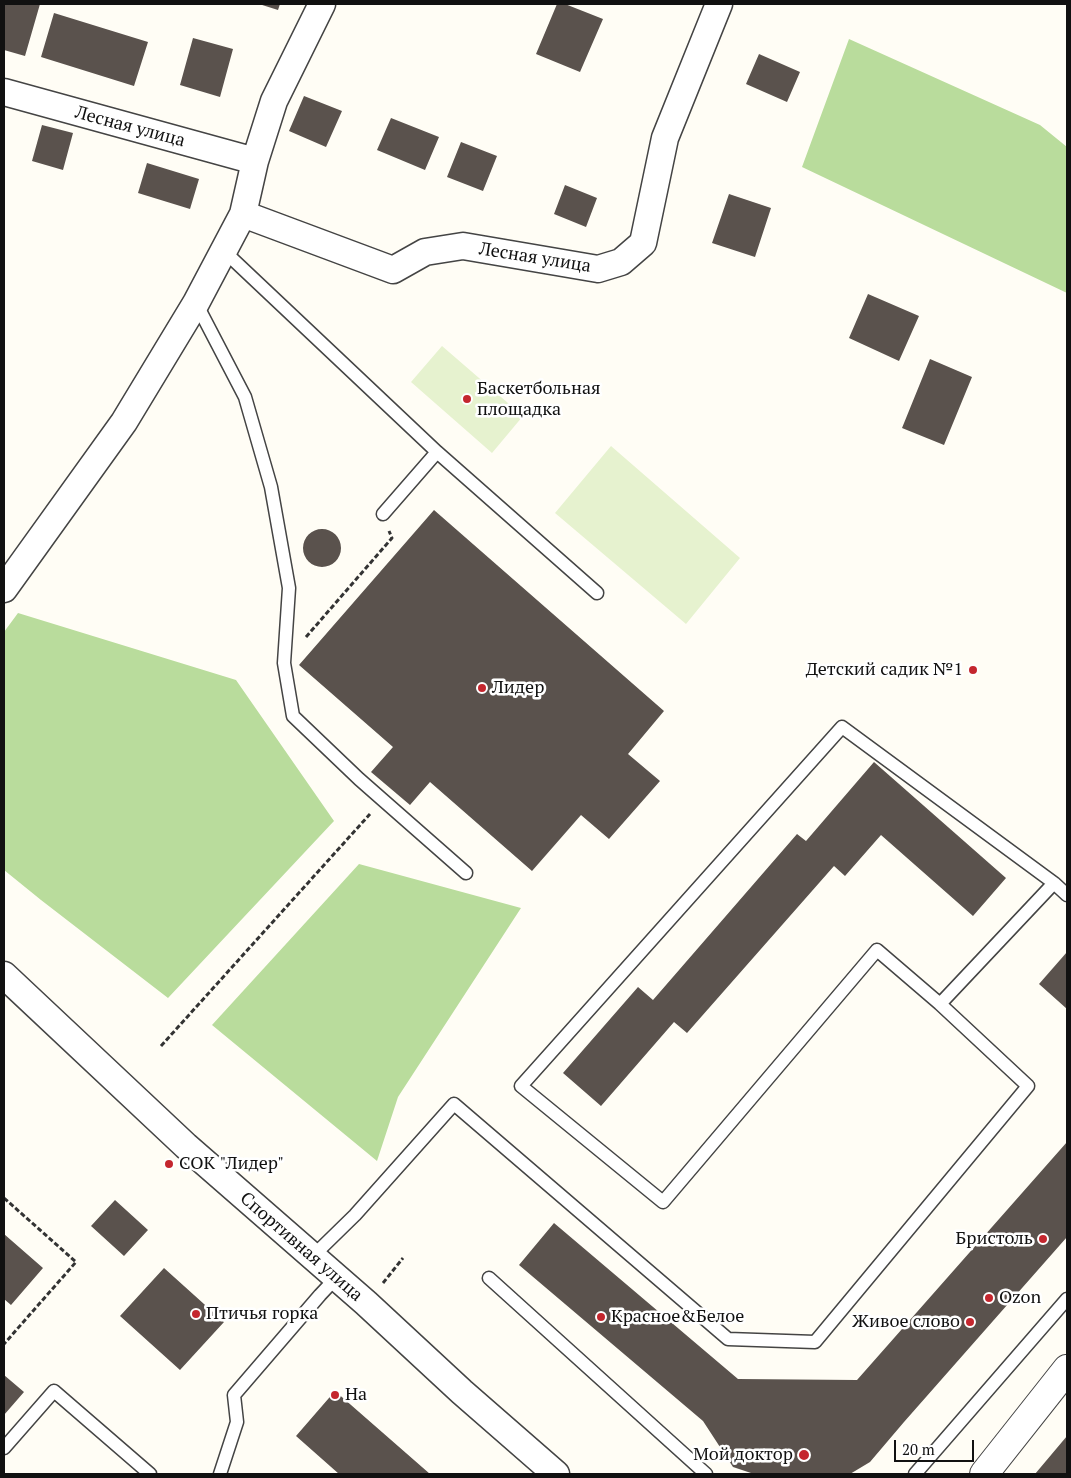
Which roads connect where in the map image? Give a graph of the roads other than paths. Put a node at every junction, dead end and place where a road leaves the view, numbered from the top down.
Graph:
1 (322, 4) edge
2 (719, 4) edge
3 (4, 92) edge
4 (256, 161) junction
5 (243, 214) junction
6 (224, 251) junction
7 (196, 304) junction
8 (436, 452) junction
9 (383, 514) dead end
10 (4, 589) edge
11 (597, 593) dead end
12 (466, 873) dead end
13 (1054, 883) junction
14 (1067, 895) edge
15 (4, 975) edge
16 (940, 1004) junction
17 (312, 1257) junction
18 (336, 1278) junction
19 (489, 1278) dead end
20 (1067, 1299) edge
21 (1067, 1369) edge
22 (4, 1448) edge
23 (150, 1474) edge
24 (220, 1474) edge
25 (556, 1474) edge
26 (706, 1474) edge
27 (915, 1474) edge
28 (984, 1474) edge

1 - 4 street
2 - 5 street, Лесная улица
3 - 4 street, Лесная улица
4 - 5 street
5 - 6 street
6 - 7 street
6 - 8 lane
7 - 10 street
7 - 12 lane
8 - 9 lane
8 - 11 lane
13 - 14 lane
13 - 16 lane
13 - 16 lane
15 - 17 street, Спортивная улица
16 - 17 lane
17 - 18 street, Спортивная улица
18 - 24 lane
18 - 25 street, Спортивная улица
19 - 26 lane
20 - 27 lane
21 - 28 street
22 - 23 lane

